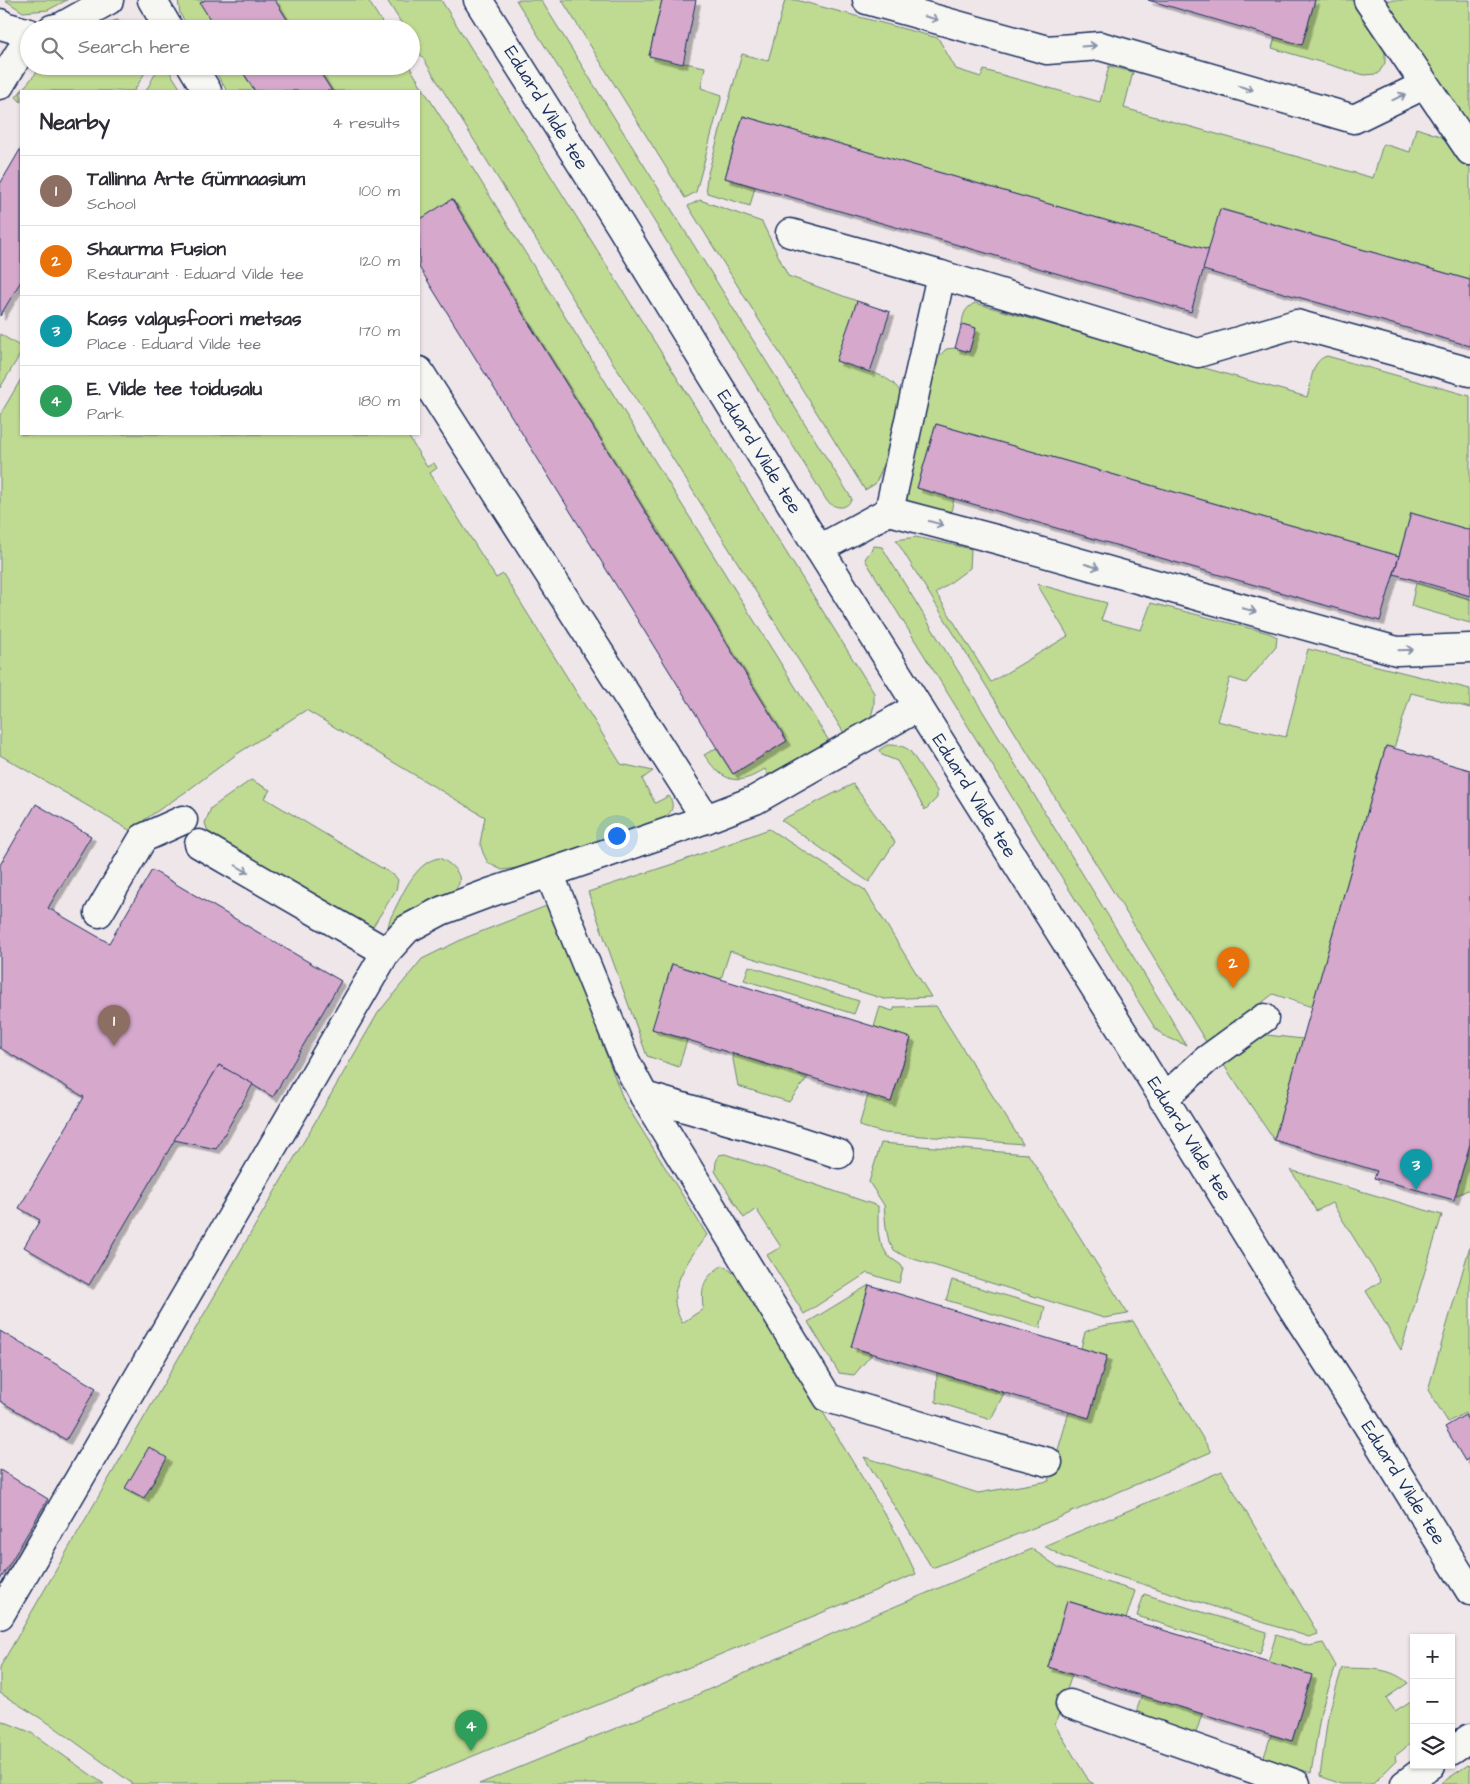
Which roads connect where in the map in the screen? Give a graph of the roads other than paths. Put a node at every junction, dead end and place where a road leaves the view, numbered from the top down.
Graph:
1 (109, 0) edge
2 (152, 0) edge
3 (478, 0) edge
4 (867, 0) edge
5 (1368, 0) edge
6 (73, 20) edge
7 (164, 20) edge
8 (0, 23) edge
9 (20, 30) edge
10 (20, 52) edge
11 (197, 75) edge
12 (0, 85) edge
13 (1424, 85) junction
14 (206, 90) edge
15 (1470, 151) edge
16 (790, 233) dead end
17 (941, 275) junction
18 (1470, 372) edge
19 (420, 373) edge
20 (889, 511) junction
21 (819, 549) junction
22 (1470, 648) edge
23 (918, 707) junction
24 (183, 820) dead end
25 (706, 820) junction
26 (200, 844) dead end
27 (549, 873) junction
28 (99, 913) dead end
29 (386, 952) junction
30 (1264, 1018) dead end
31 (644, 1096) junction
32 (1164, 1099) junction
33 (839, 1154) dead end
34 (1048, 1462) dead end
35 (1470, 1592) edge
36 (0, 1615) edge
37 (1070, 1704) dead end
38 (1470, 1738) edge
39 (1455, 1748) edge
40 (1426, 1769) edge
41 (1296, 1784) edge
42 (1405, 1784) edge

1 - 6 street
2 - 7 street
3 - 21 street, Eduard Vilde tee
4 -> 13 street
5 - 13 street
8 - 9 street
10 - 12 street
11 - 14 street
13 - 15 street
16 - 17 street
17 - 18 street
17 - 20 street
19 - 25 street
20 - 21 street
20 -> 22 street
21 - 23 street, Eduard Vilde tee
23 - 25 street
23 - 32 street, Eduard Vilde tee
24 - 28 street
25 - 27 street
26 -> 29 street
27 - 29 street
27 - 31 street
29 - 36 street
30 - 32 street
31 - 33 street
31 - 34 street
32 - 35 street, Eduard Vilde tee
37 - 41 street
38 - 39 street
40 - 42 street

